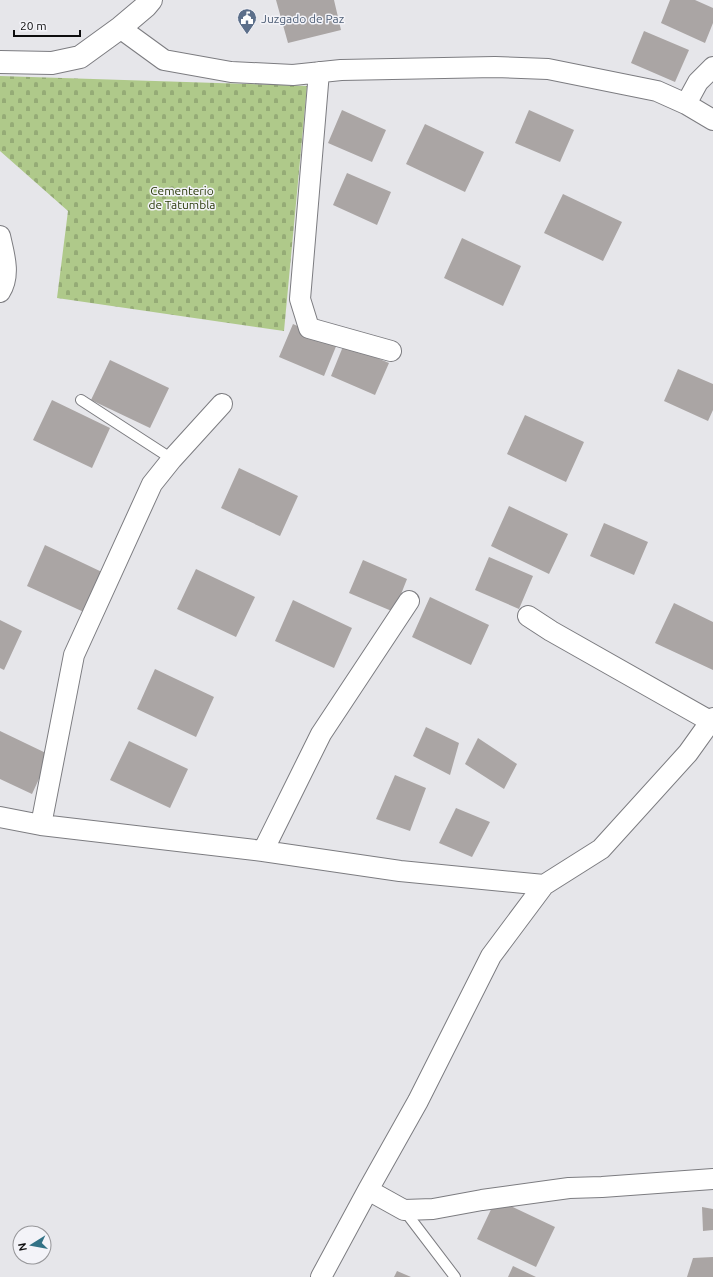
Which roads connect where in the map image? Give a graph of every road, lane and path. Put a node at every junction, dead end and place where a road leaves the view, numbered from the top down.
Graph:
1 (151, 0) edge
2 (120, 28) junction
3 (0, 62) edge
4 (713, 67) edge
5 (319, 72) junction
6 (686, 104) junction
7 (713, 120) edge
8 (0, 236) edge
9 (0, 292) edge
10 (391, 351) dead end
11 (81, 400) dead end
12 (222, 404) dead end
13 (172, 459) junction
14 (409, 601) dead end
15 (528, 616) dead end
16 (712, 720) edge
17 (0, 817) edge
18 (41, 825) junction
19 (263, 851) junction
20 (544, 885) junction
21 (713, 1179) edge
22 (368, 1190) junction
23 (404, 1210) junction
24 (322, 1277) edge
25 (456, 1277) edge

1 - 2 street
2 - 3 street
2 - 5 street
4 - 6 street
5 - 6 street
5 - 10 street
6 - 7 street
8 - 9 street
11 - 13 lane
12 - 13 street
13 - 18 street
14 - 19 street
15 - 16 street
16 - 20 street
17 - 18 street
18 - 19 street
19 - 20 street
20 - 22 street
21 - 23 street
22 - 23 street
22 - 24 street
23 - 25 lane

